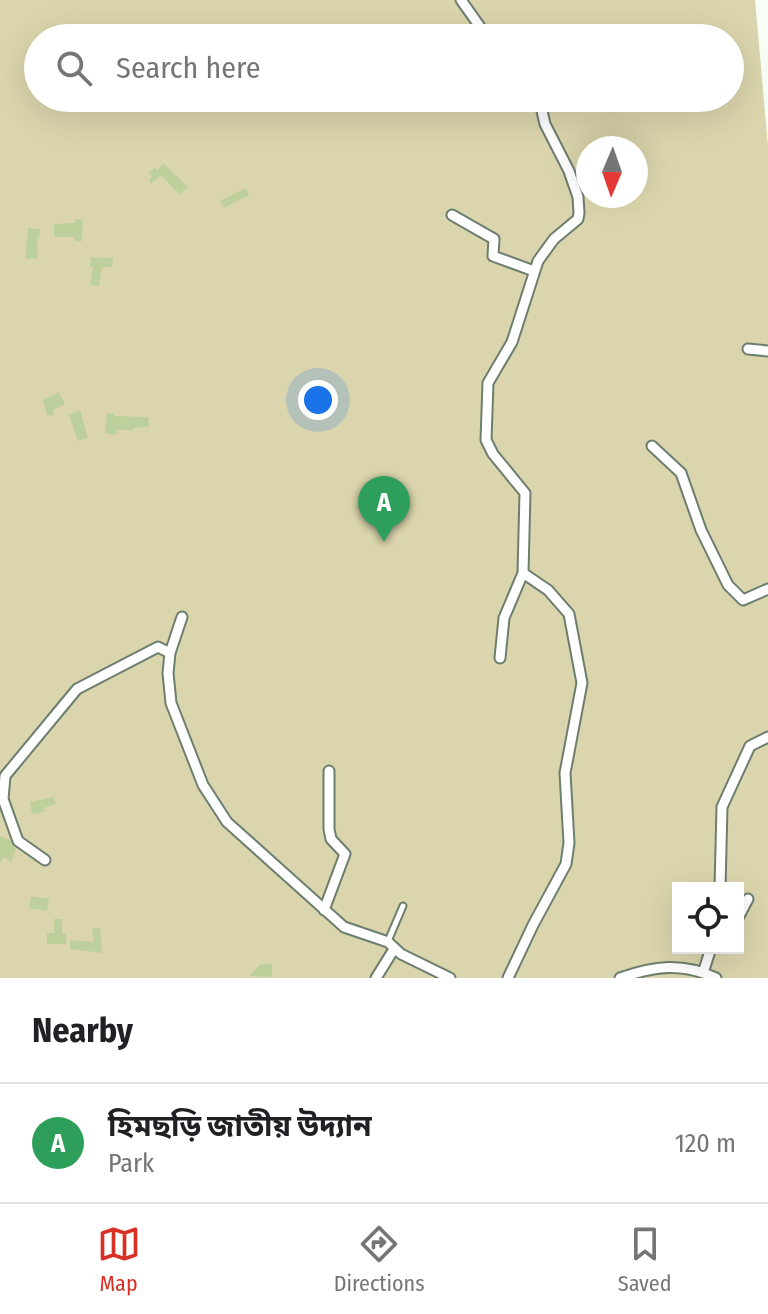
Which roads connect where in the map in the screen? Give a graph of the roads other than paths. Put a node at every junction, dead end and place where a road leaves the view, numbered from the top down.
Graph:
1 (461, 0) edge
2 (478, 24) edge
3 (542, 112) edge
4 (452, 215) dead end
5 (534, 271) junction
6 (748, 349) dead end
7 (768, 351) edge
8 (652, 446) dead end
9 (523, 573) junction
10 (768, 589) edge
11 (182, 617) dead end
12 (170, 653) junction
13 (500, 658) dead end
14 (768, 737) edge
15 (329, 771) dead end
16 (45, 860) dead end
17 (720, 882) edge
18 (748, 899) dead end
19 (403, 906) dead end
20 (744, 907) edge
21 (324, 910) junction
22 (391, 946) junction
23 (709, 954) edge
24 (703, 973) junction
25 (376, 978) edge
26 (450, 978) edge
27 (508, 978) edge
28 (620, 978) edge
29 (716, 978) edge

1 - 2 street
3 - 5 street
4 - 5 street
5 - 9 street
6 - 7 street
8 - 10 street
9 - 13 street
9 - 27 street
11 - 12 street
12 - 16 street
12 - 21 street
14 - 17 street
15 - 21 street
18 - 20 street
19 - 22 lane
21 - 22 street
22 - 25 street
22 - 26 street
23 - 24 street
24 - 28 street
24 - 29 street

